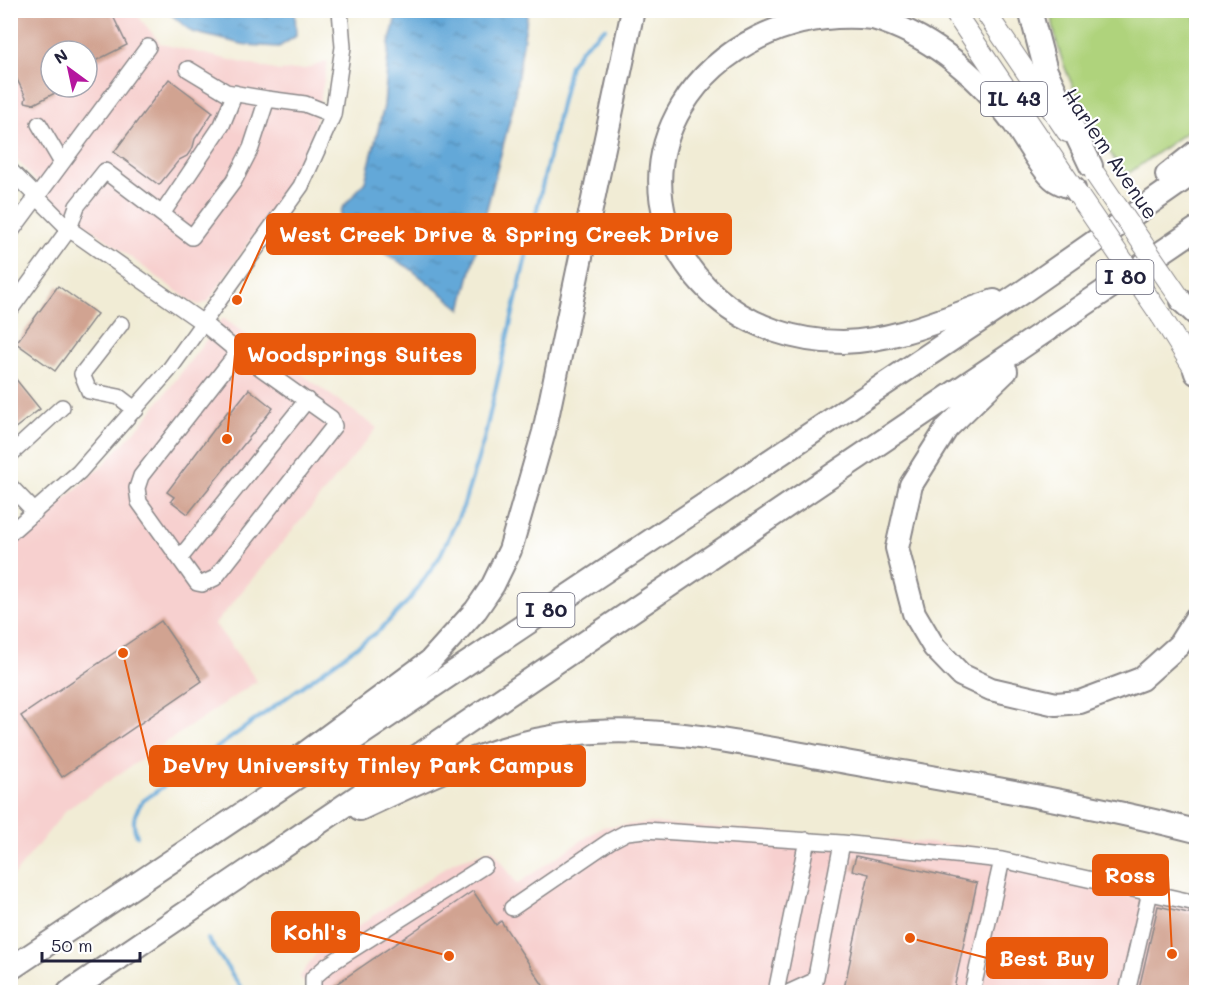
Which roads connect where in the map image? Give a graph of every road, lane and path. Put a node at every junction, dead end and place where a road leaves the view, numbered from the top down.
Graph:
1 (340, 10) edge
2 (633, 10) edge
3 (953, 10) edge
4 (984, 10) edge
5 (1030, 10) edge
6 (148, 47) dead end
7 (188, 69) dead end
8 (235, 93) junction
9 (267, 99) junction
10 (333, 116) junction
11 (39, 124) dead end
12 (1197, 152) edge
13 (62, 163) junction
14 (10, 170) edge
15 (1093, 170) junction
16 (1197, 171) edge
17 (1074, 189) junction
18 (37, 197) junction
19 (1151, 201) junction
20 (162, 214) junction
21 (69, 229) junction
22 (1197, 229) edge
23 (10, 233) edge
24 (1024, 291) junction
25 (1189, 308) edge
26 (10, 310) edge
27 (203, 323) junction
28 (121, 324) dead end
29 (1197, 324) edge
30 (1053, 326) junction
31 (238, 352) junction
32 (1196, 372) edge
33 (307, 400) junction
34 (62, 407) dead end
35 (136, 410) junction
36 (10, 455) edge
37 (10, 486) edge
38 (35, 512) junction
39 (10, 533) edge
40 (180, 558) junction
41 (1197, 618) edge
42 (1197, 831) edge
43 (807, 840) junction
44 (294, 841) junction
45 (842, 843) junction
46 (1002, 860) junction
47 (484, 866) dead end
48 (1150, 892) junction
49 (1197, 903) edge
50 (512, 908) dead end
51 (69, 929) junction
52 (10, 969) edge
53 (814, 987) edge
54 (69, 993) edge
55 (313, 993) edge
56 (776, 993) edge
57 (790, 993) edge
58 (972, 993) edge
59 (1127, 993) edge

1 - 10 street
2 - 51 highway
3 - 17 main road, IL 43
4 - 15 main road, Harlem Avenue / IL 43
5 - 15 highway
6 - 13 street
7 - 8 street
8 - 9 street
8 - 20 street
9 - 10 street
9 - 20 street
10 - 27 street
11 - 13 street
12 - 19 highway
13 - 18 street
14 - 18 street
15 - 25 main road, Harlem Avenue / IL 43, bridge
16 - 19 highway, I 80
17 - 24 highway
17 - 32 main road, IL 43, bridge
18 - 21 street
18 - 23 street
19 - 24 highway, I 80
20 - 21 street
21 - 26 street
21 - 27 street
22 - 30 highway, I 80
24 - 51 highway, I 80
25 - 29 main road, Harlem Avenue / IL 43
27 - 31 street
27 - 35 street
28 - 35 street
30 - 41 highway
30 - 44 highway, I 80
31 - 33 street
31 - 40 street
33 - 40 street
33 - 40 street
34 - 36 street
35 - 38 street
37 - 38 street
38 - 39 street
42 - 44 highway
43 - 45 street
43 - 50 street
43 - 56 street
44 - 54 highway, I 80
45 - 46 street
45 - 53 street
46 - 48 street
46 - 58 street
47 - 55 street
48 - 49 street
48 - 59 street
51 - 52 highway, I 80
53 - 57 street

